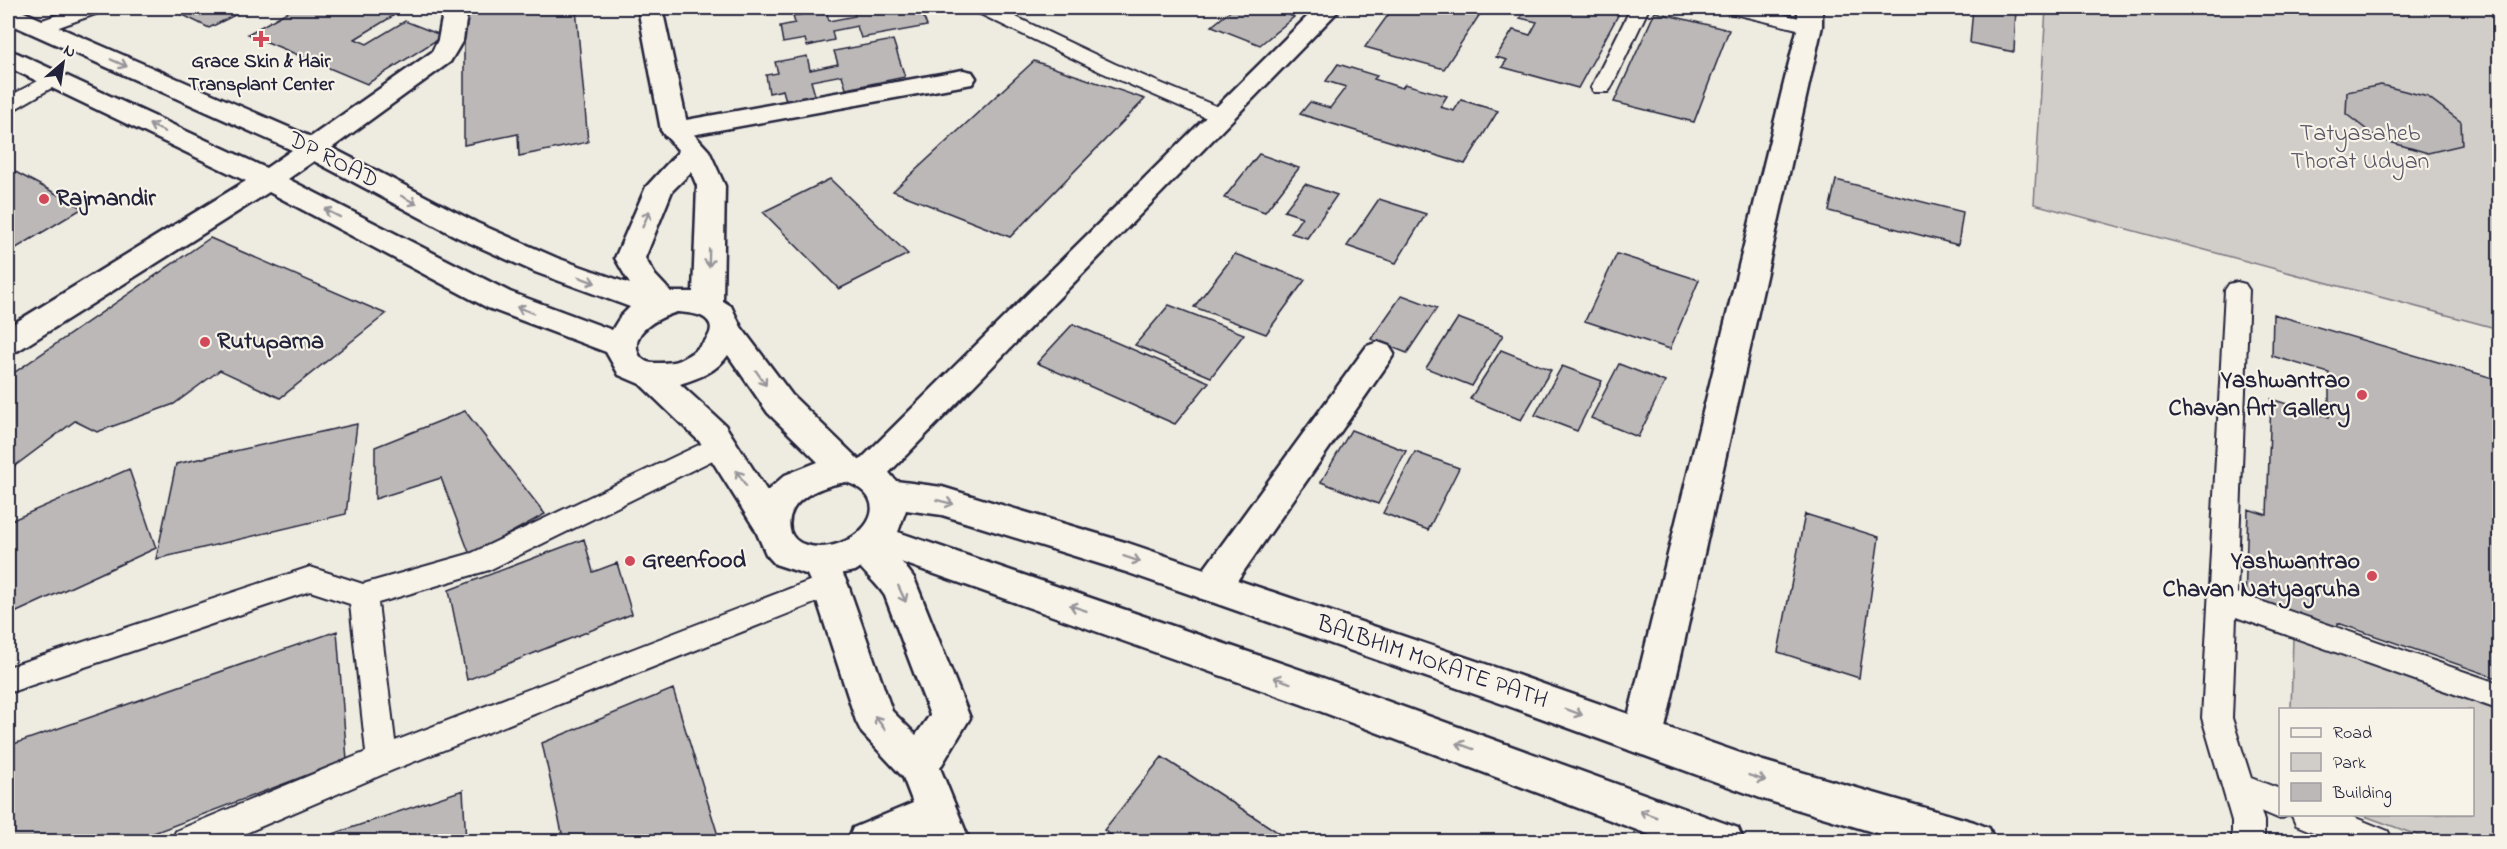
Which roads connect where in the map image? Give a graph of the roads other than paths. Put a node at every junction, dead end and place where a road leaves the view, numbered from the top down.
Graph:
1 (94, 8) edge
2 (456, 8) edge
3 (650, 8) edge
4 (983, 8) edge
5 (1329, 8) edge
6 (1640, 8) edge
7 (1733, 8) edge
8 (8, 14) edge
9 (1810, 17) edge
10 (38, 28) junction
11 (8, 58) edge
12 (963, 78) dead end
13 (53, 79) junction
14 (1601, 88) dead end
15 (8, 105) edge
16 (1222, 117) junction
17 (675, 130) junction
18 (312, 149) junction
19 (695, 151) junction
20 (268, 180) junction
21 (2237, 290) dead end
22 (662, 305) junction
23 (717, 318) junction
24 (8, 342) edge
25 (620, 345) junction
26 (1378, 354) dead end
27 (650, 375) junction
28 (720, 445) junction
29 (867, 479) junction
30 (772, 527) junction
31 (871, 544) junction
32 (825, 574) junction
33 (1212, 587) junction
34 (363, 596) junction
35 (2223, 600) junction
36 (8, 680) edge
37 (2499, 697) edge
38 (1643, 737) junction
39 (382, 760) junction
40 (919, 765) junction
41 (2238, 788) junction
42 (2279, 804) edge
43 (2312, 816) edge
44 (943, 827) edge
45 (187, 842) edge
46 (868, 842) edge
47 (1723, 842) edge
48 (1974, 842) edge
49 (2248, 842) edge
50 (2377, 842) edge

1 - 10 lane
2 - 18 main road
3 - 17 main road
4 - 16 lane
5 - 16 main road
6 - 14 lane
7 - 9 lane
8 - 10 main road, DP ROAD
9 - 38 main road
10 -> 18 main road, DP ROAD
11 - 13 main road, DP ROAD
12 - 17 main road
13 - 15 lane
20 -> 13 main road, DP ROAD
16 - 29 main road
17 - 19 main road
18 - 20 main road
18 -> 22 main road, DP ROAD
22 -> 19 main road
19 -> 23 main road
20 - 24 main road
25 -> 20 main road, DP ROAD
21 - 35 lane
22 - 23 main road
22 - 25 main road
23 - 27 main road
23 -> 29 main road
25 - 27 main road
26 - 33 main road
27 - 28 main road
30 -> 28 main road
28 - 34 lane
29 - 30 main road
29 - 31 main road
29 -> 33 main road, BALBHIM MOKATE PATH
30 - 32 main road
31 - 32 main road
31 -> 40 main road
47 -> 31 main road
32 - 39 lane
40 -> 32 main road
33 -> 38 main road, BALBHIM MOKATE PATH
34 - 36 lane
34 - 39 lane
35 - 37 lane
35 - 41 lane
38 -> 48 main road, BALBHIM MOKATE PATH
39 - 45 lane
40 - 44 main road
41 - 42 lane
41 - 49 lane
43 - 50 lane
44 - 46 main road

